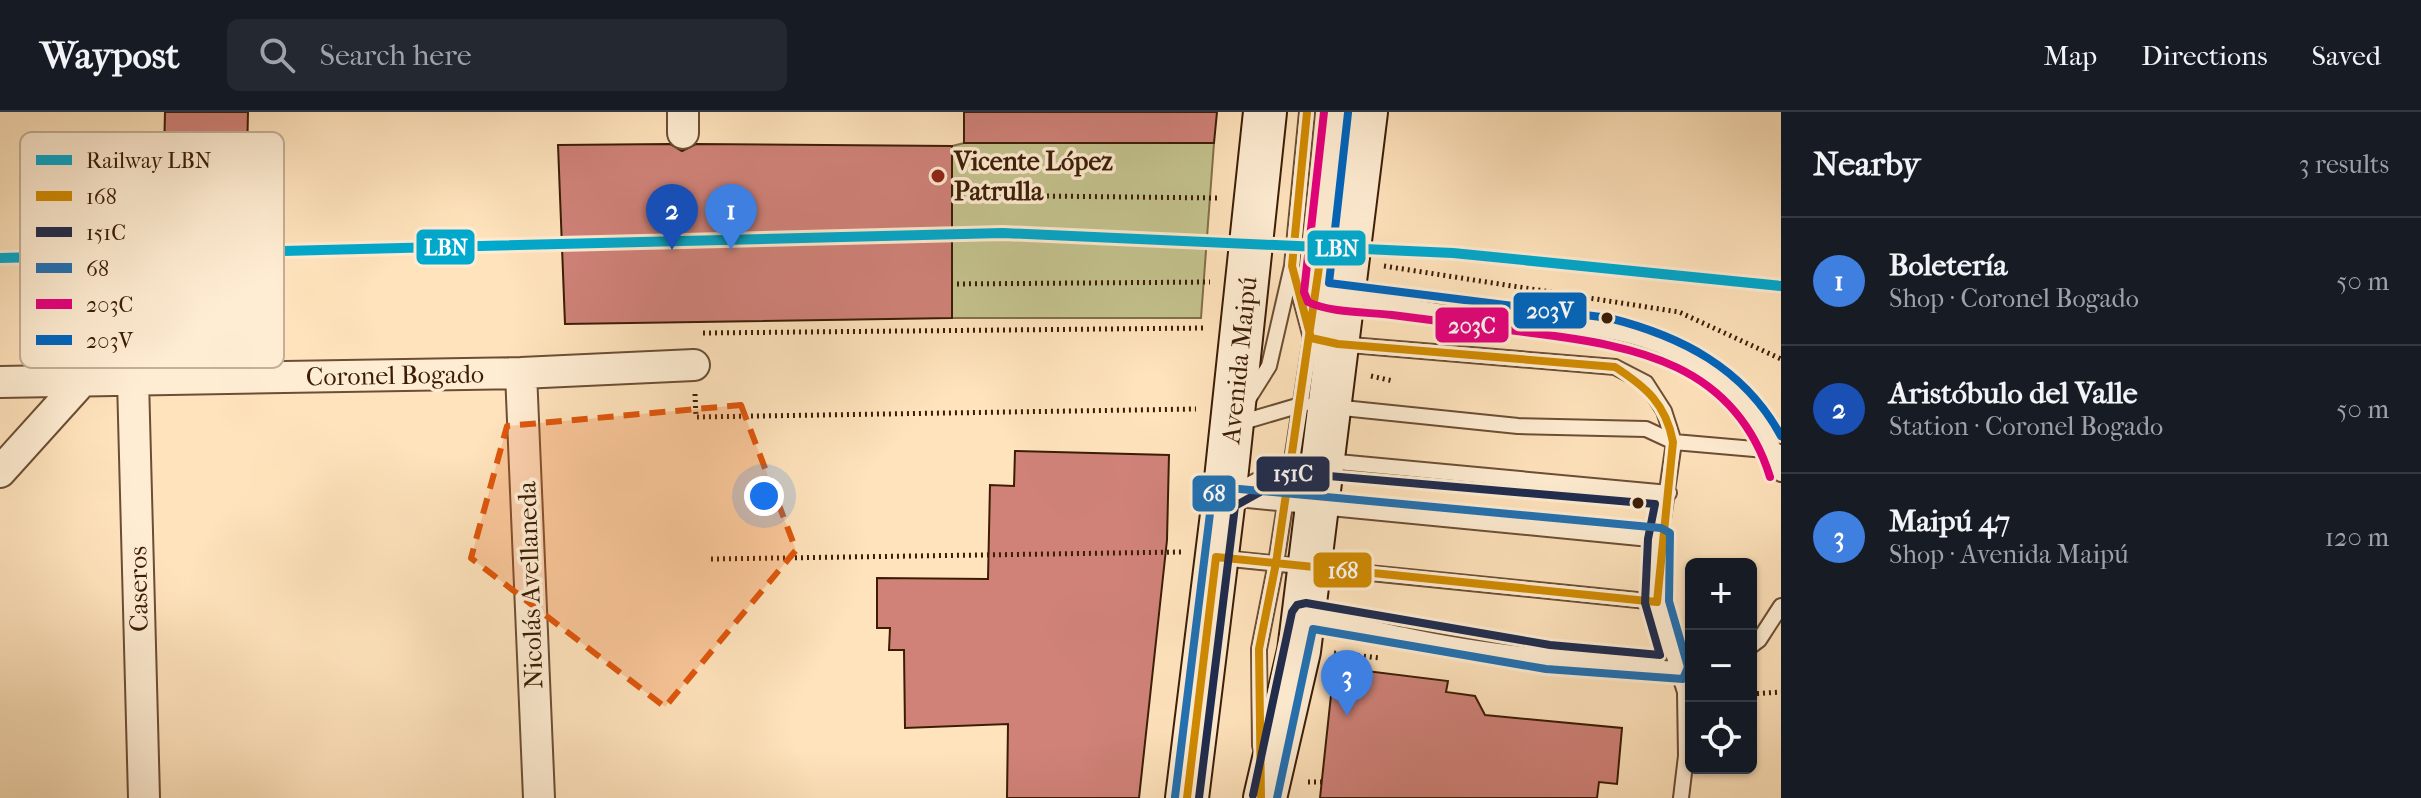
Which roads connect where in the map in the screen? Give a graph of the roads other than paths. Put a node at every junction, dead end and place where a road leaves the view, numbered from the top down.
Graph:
1 (1265, 112) edge
2 (1307, 112) edge
3 (1336, 112) edge
4 (1366, 112) edge
5 (1292, 266) junction
6 (1330, 294) junction
7 (1324, 341) junction
8 (694, 365) road end
9 (521, 373) junction
10 (83, 380) junction
11 (133, 380) junction
12 (0, 382) edge
13 (1314, 405) junction
14 (1232, 417) junction
15 (1674, 442) junction
16 (1777, 451) junction
17 (1307, 461) junction
18 (0, 472) edge
19 (1781, 474) edge
20 (1669, 493) junction
21 (1224, 498) junction
22 (1300, 506) junction
23 (1660, 540) junction
24 (1217, 554) junction
25 (1293, 565) junction
26 (1657, 602) junction
27 (1781, 606) edge
28 (1304, 615) junction
29 (1757, 638) edge
30 (1683, 668) edge
31 (1686, 702) edge
32 (1685, 771) edge
33 (144, 798) edge
34 (539, 798) edge
35 (1187, 798) edge
36 (1263, 798) edge
37 (1681, 798) edge

1 - 14 main road, Avenida Maipú
2 - 5 lane
3 - 6 lane
4 - 6 main road
5 - 7 lane
5 - 14 lane
6 - 7 main road
6 - 16 lane
7 - 13 main road
7 - 15 lane
8 - 9 street, Coronel Bogado
9 - 11 street, Coronel Bogado
9 - 34 street, Nicolás Avellaneda
10 - 11 street, Coronel Bogado
10 - 12 street, Coronel Bogado
10 - 18 street
11 - 33 street, Caseros
13 - 14 lane
13 - 15 lane
13 - 17 main road
14 - 21 main road, Avenida Maipú
15 - 16 lane
15 - 20 lane
16 - 19 lane
17 - 20 lane
17 - 21 lane
17 - 22 main road
20 - 23 lane
21 - 22 lane
21 - 24 main road, Avenida Maipú
22 - 23 lane
22 - 25 main road
23 - 26 lane
24 - 25 lane
24 - 35 main road, Avenida Maipú
25 - 26 lane
25 - 28 main road
25 - 36 lane
26 - 30 lane
27 - 29 lane
28 - 30 lane
28 - 36 main road
30 - 31 lane
32 - 37 lane

